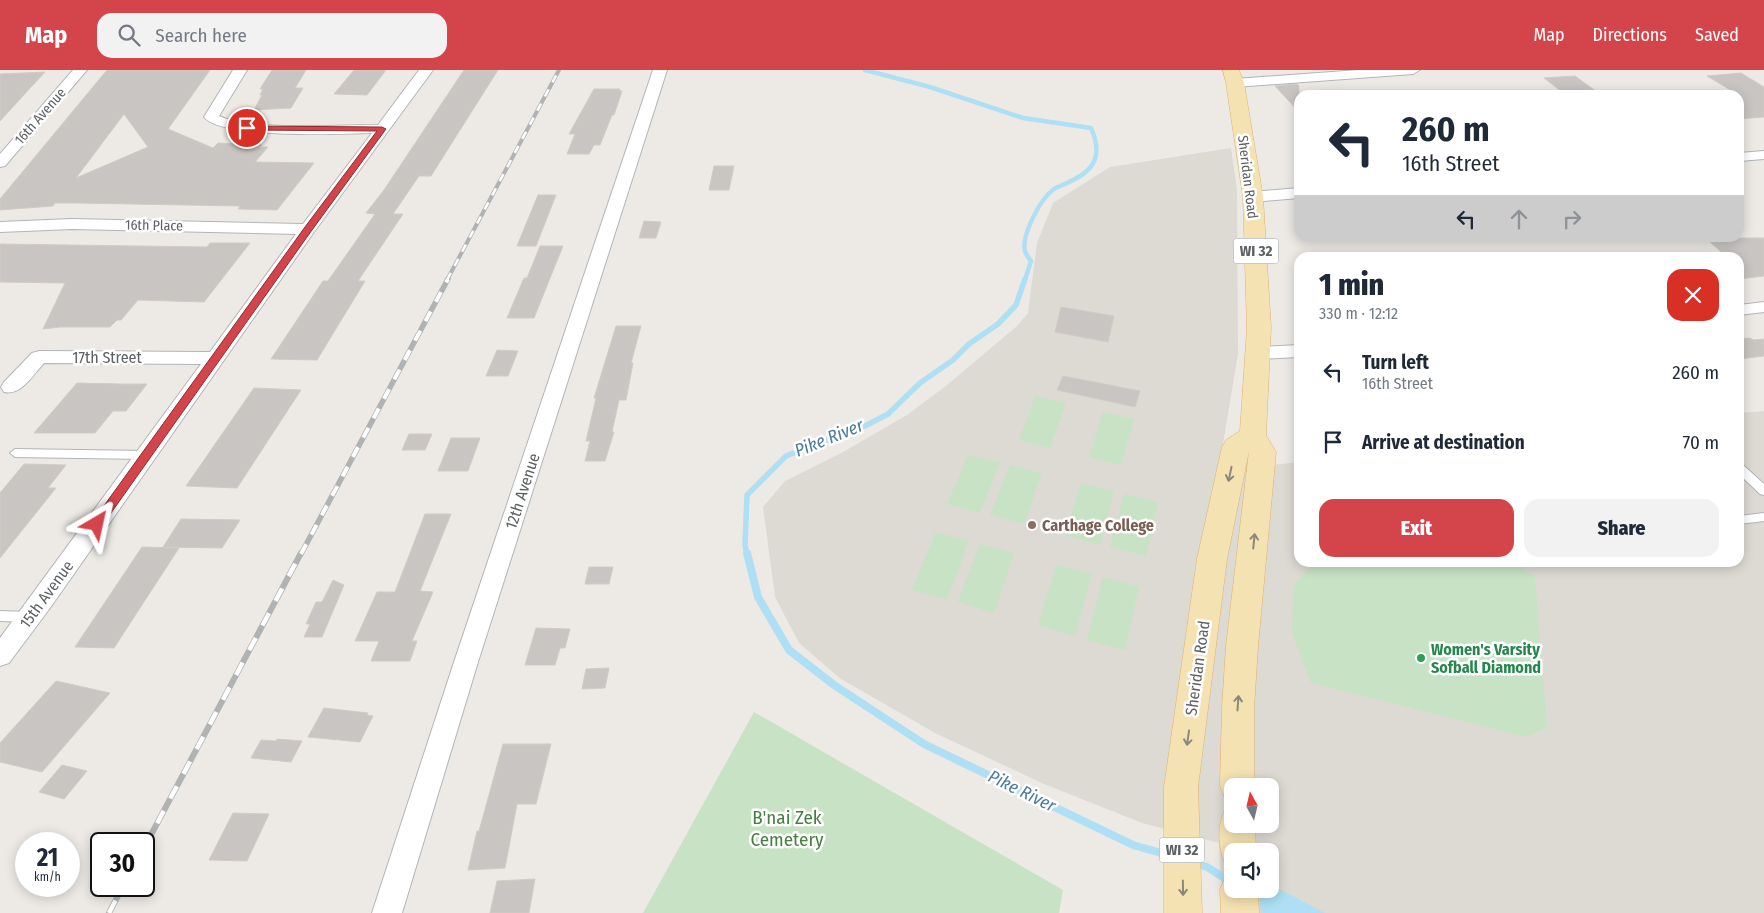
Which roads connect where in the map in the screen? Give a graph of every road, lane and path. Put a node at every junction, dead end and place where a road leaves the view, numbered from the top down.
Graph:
1 (80, 70) edge
2 (240, 70) edge
3 (426, 70) edge
4 (660, 70) edge
5 (1413, 70) edge
6 (1233, 76) edge
7 (382, 129) junction
8 (1764, 155) edge
9 (1744, 157) edge
10 (0, 163) edge
11 (1294, 193) edge
12 (1253, 197) junction
13 (0, 227) edge
14 (308, 229) junction
15 (1764, 307) edge
16 (1744, 309) edge
17 (1294, 351) edge
18 (1258, 353) junction
19 (216, 358) junction
20 (11, 387) dead end
21 (1253, 435) junction
22 (15, 453) dead end
23 (146, 455) junction
24 (1744, 473) edge
25 (1764, 491) edge
26 (1764, 517) edge
27 (1744, 519) edge
28 (0, 616) edge
29 (30, 617) junction
30 (0, 656) edge
31 (1237, 778) edge
32 (1239, 898) edge
33 (387, 913) edge
34 (1183, 913) edge
35 (1240, 913) edge

1 - 10 street, 16th Avenue
2 - 7 street
3 - 7 street, 15th Avenue
4 - 33 street, 12th Avenue
5 - 6 street
6 - 12 main road, Sheridan Road / WI 32
7 - 14 street, 15th Avenue
8 - 9 street
11 - 12 street
12 - 18 main road, Sheridan Road / WI 32
13 - 14 street, 16th Place
14 - 19 street, 15th Avenue
15 - 16 street
17 - 18 street
18 - 21 main road, Sheridan Road / WI 32
19 - 20 street, 17th Street
19 - 23 street, 15th Avenue
31 -> 21 main road, Sheridan Road / WI 32
21 -> 34 main road, Sheridan Road / WI 32
22 - 23 lane
23 - 29 street, 15th Avenue
24 - 25 lane
26 - 27 lane
28 - 29 lane
29 - 30 street, 15th Avenue
32 - 35 main road

